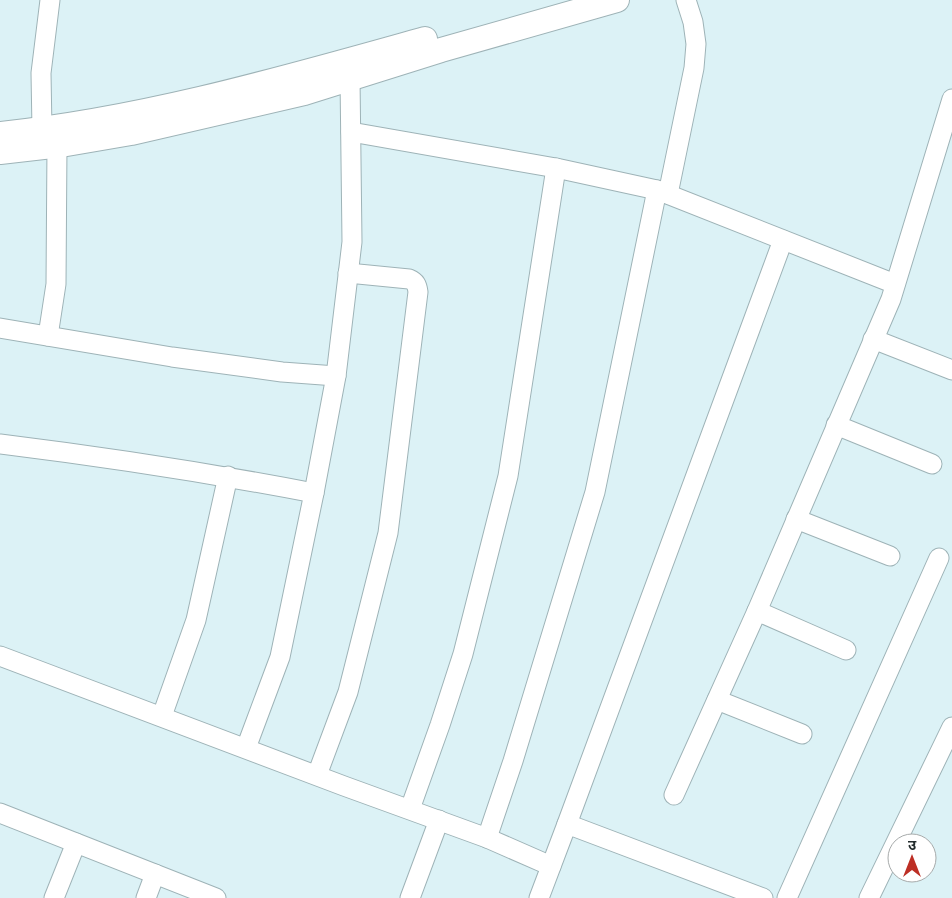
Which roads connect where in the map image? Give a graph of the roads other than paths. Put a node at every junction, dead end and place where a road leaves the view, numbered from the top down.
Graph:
1 (50, 0) edge
2 (560, 0) edge
3 (617, 0) edge
4 (686, 0) edge
5 (350, 78) junction
6 (952, 99) edge
7 (351, 132) junction
8 (0, 134) edge
9 (49, 137) junction
10 (0, 152) edge
11 (556, 168) junction
12 (662, 192) junction
13 (784, 240) junction
14 (348, 273) junction
15 (895, 284) junction
16 (0, 328) edge
17 (48, 336) junction
18 (873, 340) junction
19 (952, 370) edge
20 (336, 376) junction
21 (836, 425) junction
22 (0, 444) edge
23 (932, 464) dead end
24 (228, 476) junction
25 (314, 493) junction
26 (796, 519) junction
27 (890, 556) dead end
28 (939, 558) dead end
29 (757, 611) junction
30 (846, 650) dead end
31 (0, 656) edge
32 (717, 700) junction
33 (162, 716) junction
34 (952, 727) edge
35 (802, 734) dead end
36 (246, 748) junction
37 (317, 775) junction
38 (674, 795) dead end
39 (410, 810) junction
40 (0, 813) edge
41 (439, 820) junction
42 (567, 824) junction
43 (487, 838) junction
44 (76, 843) junction
45 (551, 866) junction
46 (155, 874) junction
47 (54, 898) edge
48 (146, 898) edge
49 (216, 898) edge
50 (410, 898) edge
51 (539, 898) edge
52 (763, 898) edge
53 (787, 898) edge
54 (868, 898) edge

1 - 9 street
2 - 9 main road
3 - 5 main road
4 - 12 street
5 - 7 street
5 - 9 main road
6 - 15 street
7 - 11 street
7 - 14 street
8 - 9 main road
9 - 10 main road
9 - 17 street
11 - 12 street
11 - 39 street
12 - 13 street
12 - 43 street
13 - 15 street
13 - 42 street
14 - 20 street
14 - 37 street
15 - 18 street
16 - 17 street
17 - 20 street
18 - 19 street
18 - 21 street
20 - 25 street
21 - 23 street
21 - 26 street
22 - 24 street
24 - 25 street
24 - 33 street
25 - 36 street
26 - 27 street
26 - 29 street
28 - 53 street
29 - 30 street
29 - 32 street
31 - 33 street
32 - 35 street
32 - 38 street
33 - 36 street
34 - 54 street
36 - 37 street
37 - 39 street
39 - 41 street
40 - 44 street
41 - 43 street
41 - 50 street
42 - 45 street
42 - 52 street
43 - 45 street
44 - 46 street
44 - 47 street
45 - 51 street
46 - 48 street
46 - 49 street

